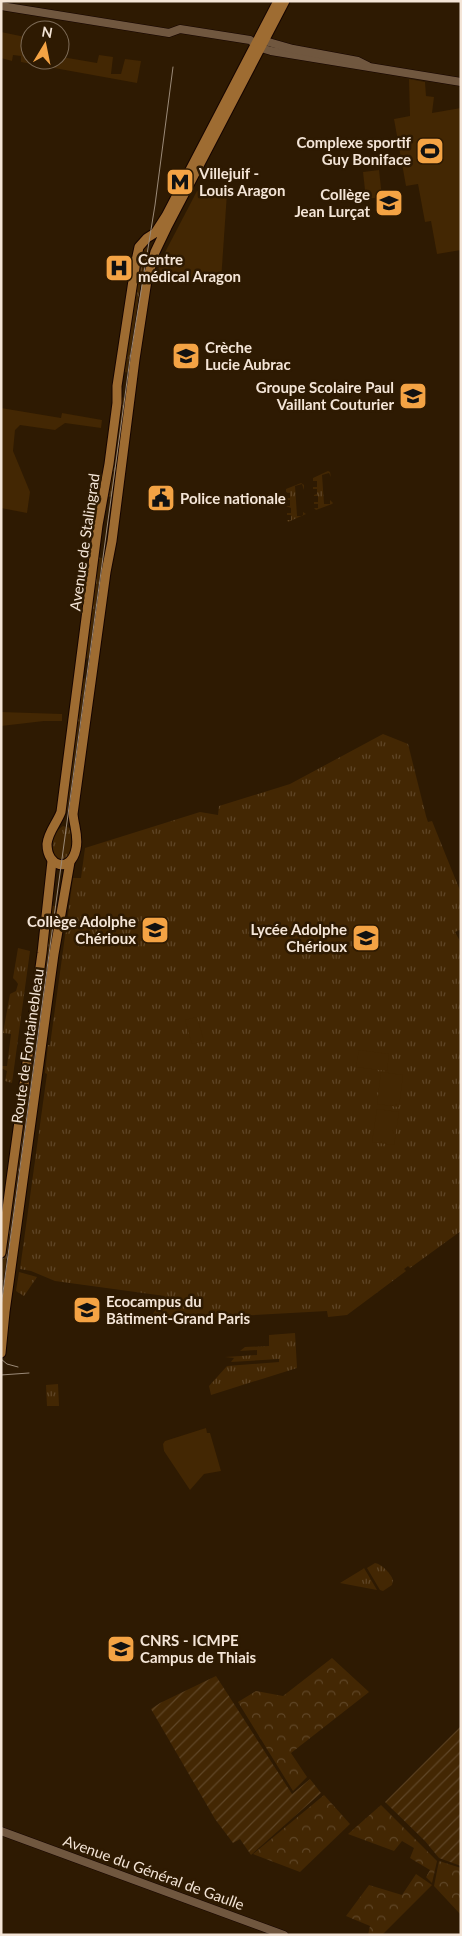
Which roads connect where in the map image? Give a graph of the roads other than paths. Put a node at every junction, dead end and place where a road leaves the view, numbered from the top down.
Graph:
1 (278, 1) edge
2 (285, 1) edge
3 (1, 6) edge
4 (261, 44) junction
5 (461, 82) edge
6 (55, 825) junction
7 (76, 832) junction
8 (52, 861) junction
9 (70, 862) junction
10 (1, 1253) edge
11 (1, 1353) edge
12 (1, 1830) edge
13 (284, 1935) edge

1 - 4 main road
2 - 4 main road
3 - 4 main road
4 - 5 main road
4 - 6 main road, Avenue de Stalingrad
4 - 7 main road, Avenue de Stalingrad
6 - 7 main road
6 - 8 main road
7 - 9 main road
8 - 9 main road
8 - 10 main road
9 - 11 main road, Route de Fontainebleau
12 - 13 main road, Avenue du Général de Gaulle

